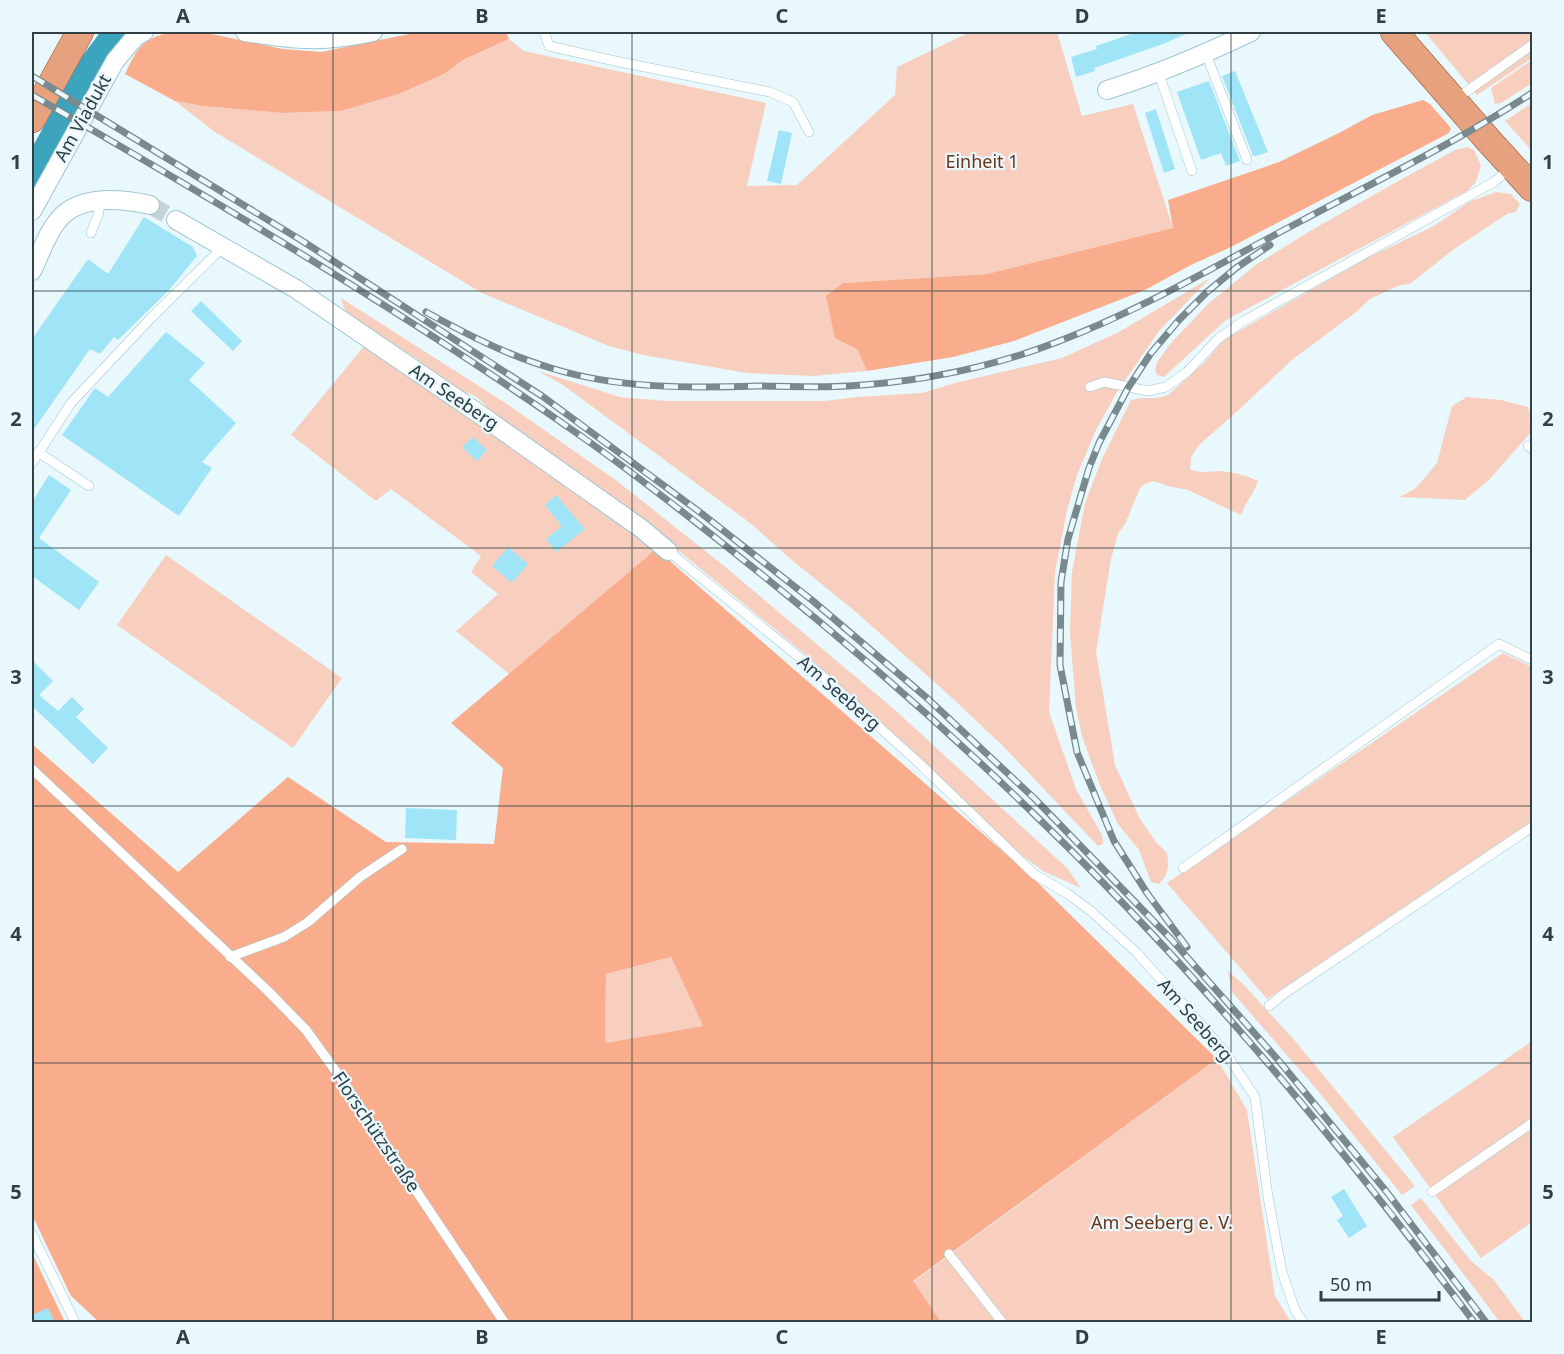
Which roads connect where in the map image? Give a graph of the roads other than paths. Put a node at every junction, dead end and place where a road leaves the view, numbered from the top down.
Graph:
1 (80, 32) edge
2 (144, 32) edge
3 (245, 32) edge
4 (373, 32) edge
5 (546, 32) edge
6 (1251, 32) edge
7 (1394, 32) edge
8 (1533, 45) edge
9 (1206, 54) junction
10 (1159, 74) junction
11 (1107, 90) dead end
12 (1445, 91) junction
13 (32, 119) edge
14 (809, 132) dead end
15 (1247, 160) dead end
16 (1511, 166) junction
17 (1192, 171) dead end
18 (1533, 188) edge
19 (98, 201) junction
20 (150, 205) tunnel mouth
21 (32, 211) edge
22 (176, 220) tunnel mouth
23 (91, 233) dead end
24 (223, 247) junction
25 (32, 271) edge
26 (1090, 387) dead end
27 (38, 452) junction
28 (32, 462) edge
29 (89, 486) dead end
30 (668, 551) joint
31 (1533, 660) edge
32 (32, 769) edge
33 (1533, 826) edge
34 (402, 849) dead end
35 (1183, 868) dead end
36 (230, 957) junction
37 (1269, 1006) dead end
38 (1533, 1123) edge
39 (1432, 1192) dead end
40 (32, 1234) edge
41 (949, 1254) dead end
42 (71, 1312) junction
43 (75, 1323) edge
44 (84, 1323) edge
45 (504, 1323) edge
46 (1002, 1323) edge
47 (1303, 1323) edge

1 - 13 main road
2 - 21 street, Am Viadukt
3 - 4 street
5 - 14 lane
6 - 9 street
7 - 12 main road
8 - 12 lane
9 - 10 street
9 - 15 lane
10 - 11 street
10 - 17 lane
12 - 16 main road
16 - 18 main road
16 - 26 lane
19 - 20 street
19 - 23 lane
19 - 25 street
22 - 24 street, Am Seeberg
24 - 27 lane
24 - 30 street, Am Seeberg
27 - 28 lane
27 - 29 lane
30 - 47 lane, Am Seeberg
31 - 35 lane
32 - 36 lane, Florschützstraße
33 - 37 lane
34 - 36 lane
36 - 45 lane, Florschützstraße
38 - 39 lane
40 - 42 lane
41 - 46 lane
42 - 43 lane
42 - 44 lane

